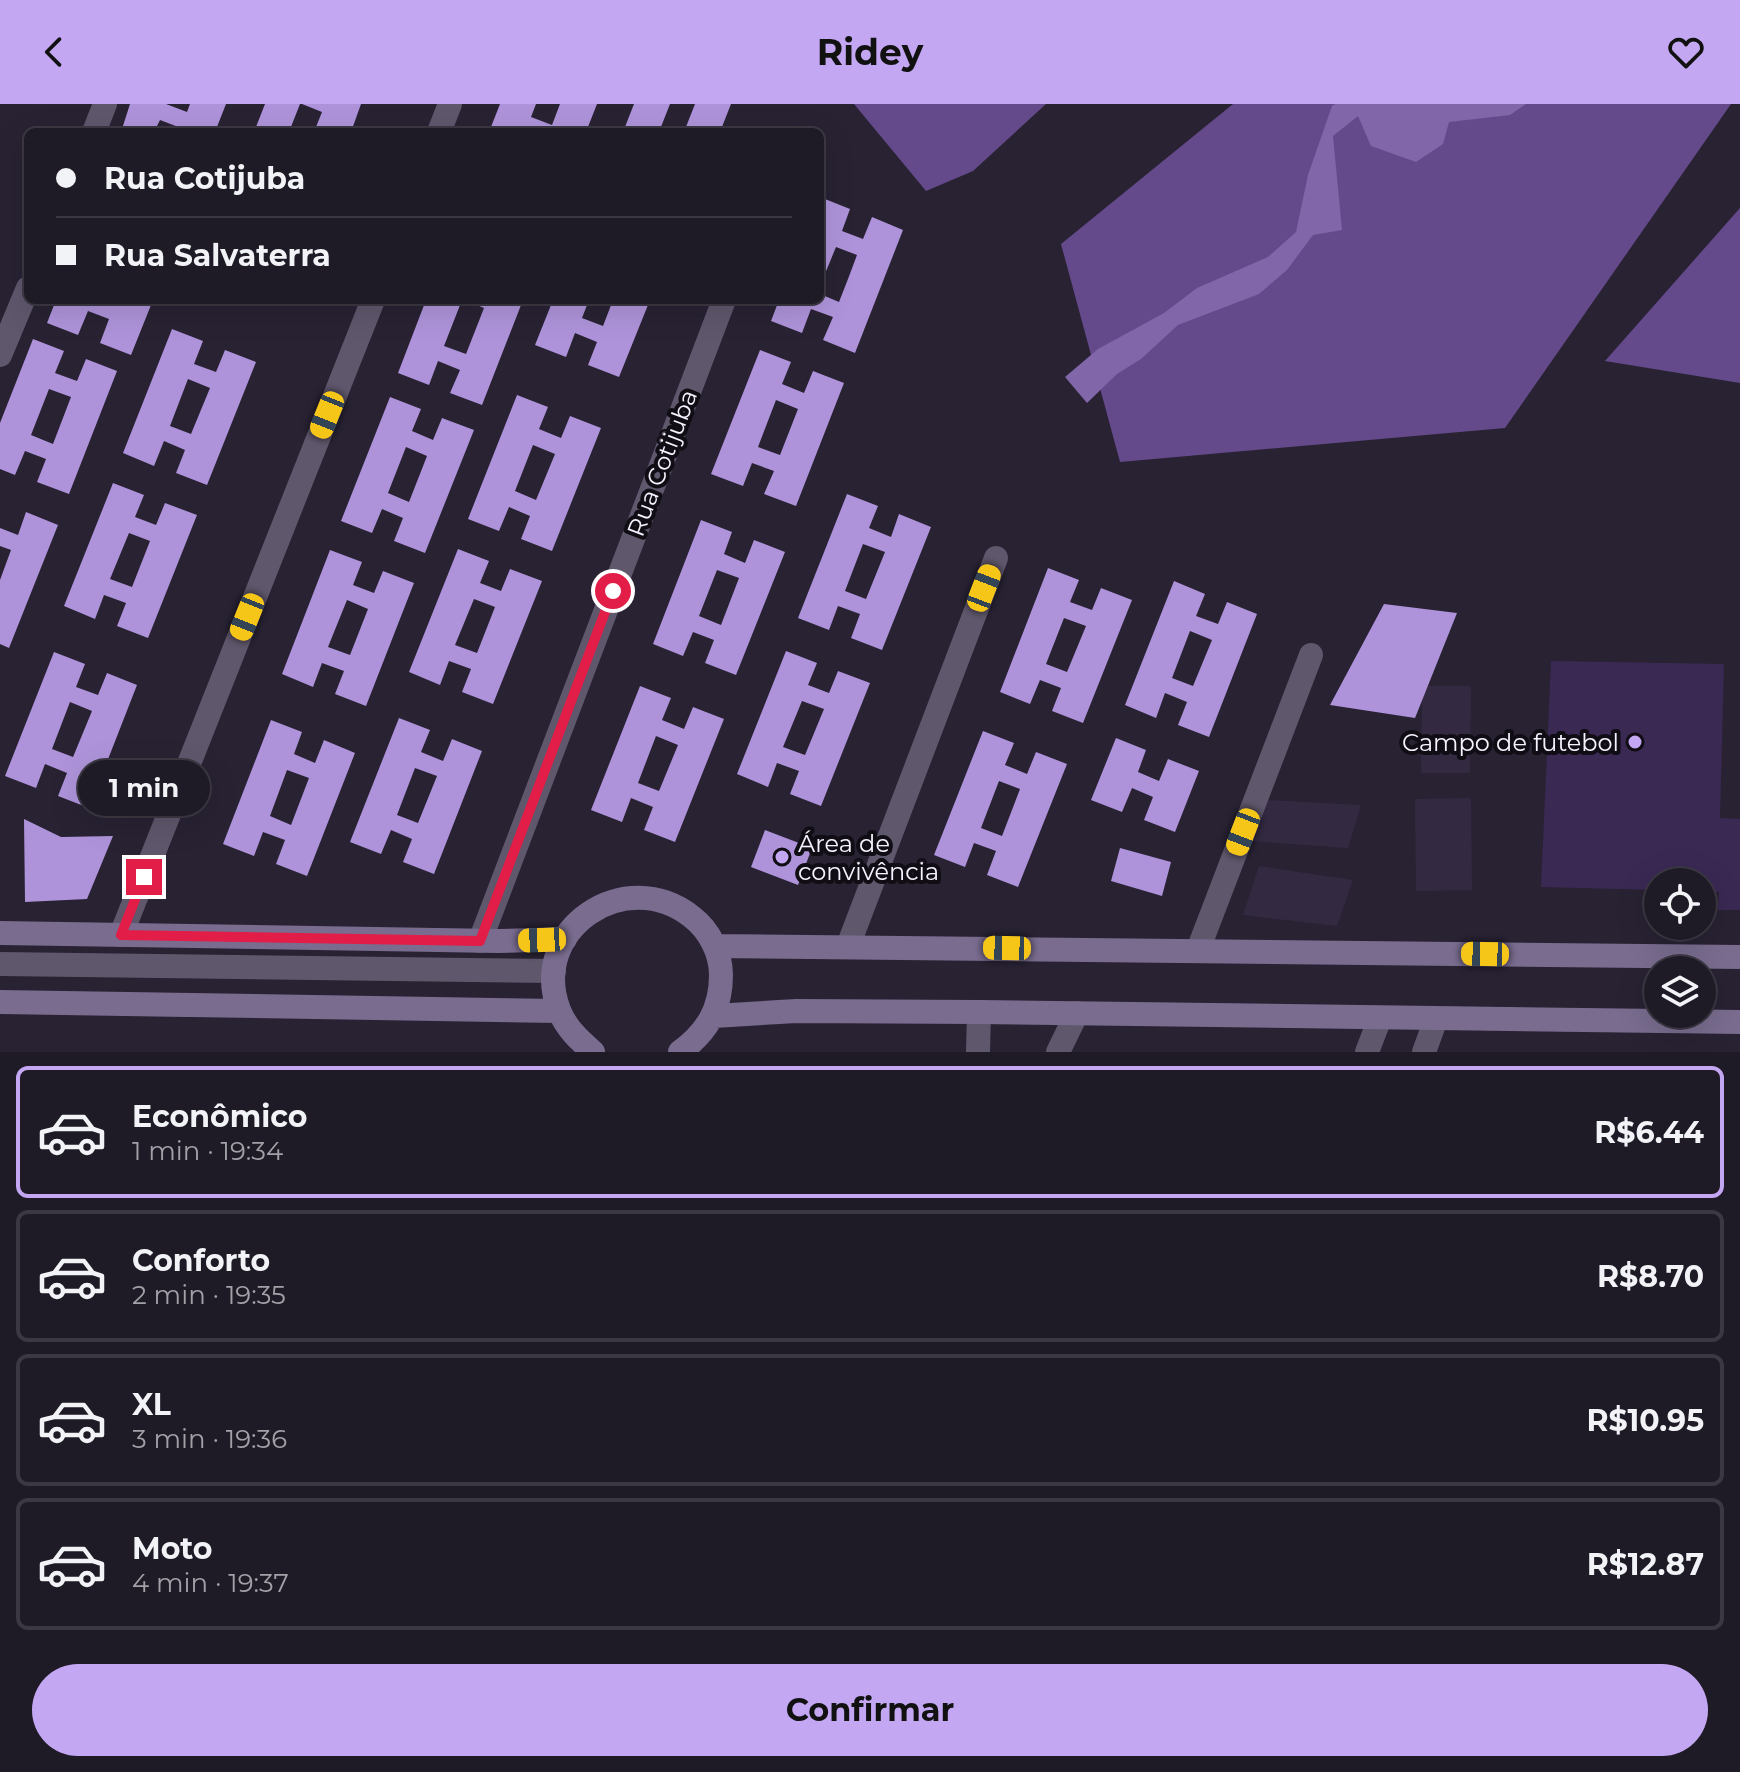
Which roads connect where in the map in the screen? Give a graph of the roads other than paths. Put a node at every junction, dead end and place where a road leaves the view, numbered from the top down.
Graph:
1 (105, 104) edge
2 (450, 104) edge
3 (96, 128) edge
4 (441, 128) edge
5 (24, 298) edge
6 (371, 304) edge
7 (722, 304) edge
8 (0, 355) edge
9 (996, 558) dead end
10 (1311, 655) dead end
11 (0, 933) edge
12 (121, 935) junction
13 (565, 939) junction
14 (480, 941) junction
15 (715, 946) junction
16 (848, 946) junction
17 (1198, 950) junction
18 (1740, 957) edge
19 (0, 964) edge
20 (554, 971) junction
21 (0, 1002) edge
22 (559, 1011) junction
23 (979, 1012) junction
24 (1077, 1013) junction
25 (714, 1016) junction
26 (1380, 1018) junction
27 (1436, 1019) junction
28 (1740, 1022) edge
29 (593, 1052) edge
30 (680, 1052) edge
31 (978, 1052) edge
32 (1058, 1052) edge
33 (1367, 1052) edge
34 (1424, 1052) edge

1 - 3 street
2 - 4 street
5 - 8 street
6 - 12 street
7 - 14 street, Rua Cotijuba
9 - 16 street
10 - 17 street
11 - 12 street
12 - 14 street
13 - 14 street
13 - 15 street
13 - 20 street
15 - 16 street
15 - 25 street
16 - 17 street
17 - 18 street
19 - 20 street
20 - 22 street
21 - 22 street
22 - 29 street
23 - 24 street
23 - 25 street
23 - 31 street
24 - 26 street
24 - 32 street
25 - 30 street
26 - 27 street
26 - 33 street
27 - 28 street
27 - 34 street

